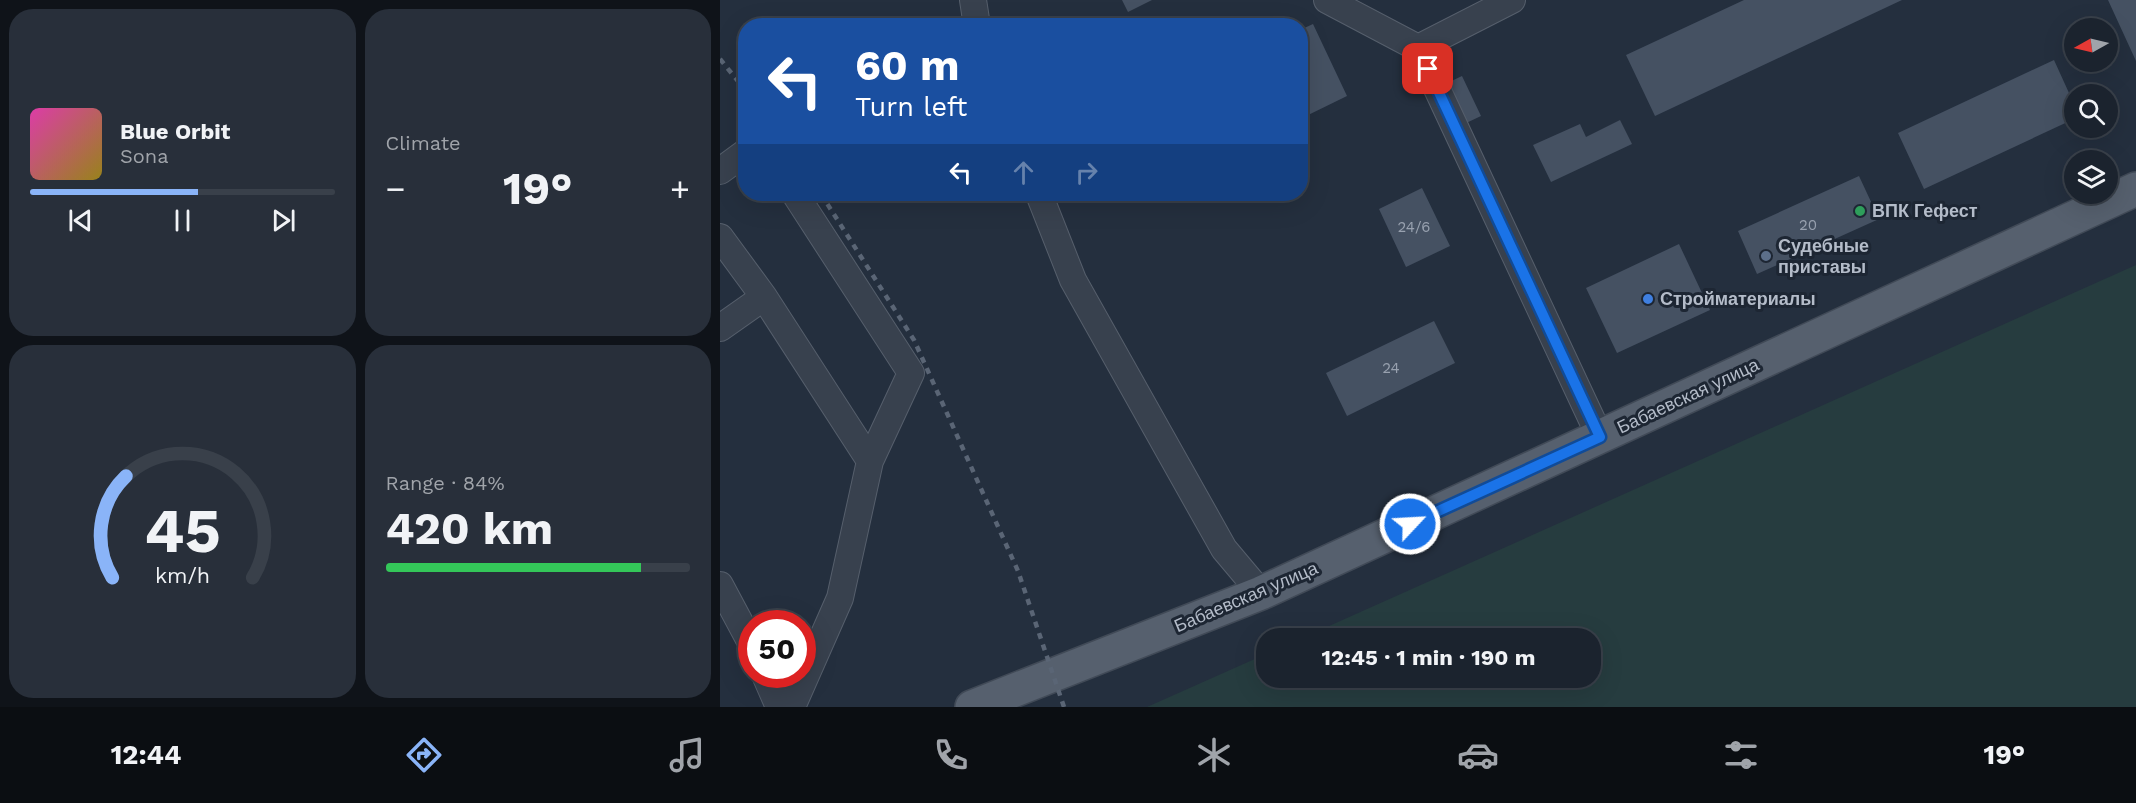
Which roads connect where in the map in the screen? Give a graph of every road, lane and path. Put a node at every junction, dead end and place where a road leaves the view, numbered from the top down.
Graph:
1 (973, 0) edge
2 (1327, 0) edge
3 (1512, 0) edge
4 (976, 18) edge
5 (1418, 48) junction
6 (738, 159) edge
7 (720, 171) edge
8 (2136, 189) edge
9 (800, 201) edge
10 (1042, 201) edge
11 (720, 237) edge
12 (764, 297) junction
13 (720, 328) edge
14 (1600, 437) junction
15 (870, 461) junction
16 (720, 585) edge
17 (1261, 593) junction
18 (738, 619) edge
19 (771, 688) edge
20 (780, 707) edge
21 (792, 707) edge
22 (972, 707) edge

1 - 4 lane
2 - 5 lane
3 - 5 lane
5 - 14 lane
6 - 7 lane
8 - 14 main road, Бабаевская улица
9 - 15 lane
10 - 17 lane
11 - 12 lane
12 - 13 lane
12 - 15 lane
14 - 17 main road, Бабаевская улица
15 - 21 lane
16 - 18 lane
17 - 22 main road, Бабаевская улица
19 - 20 lane

